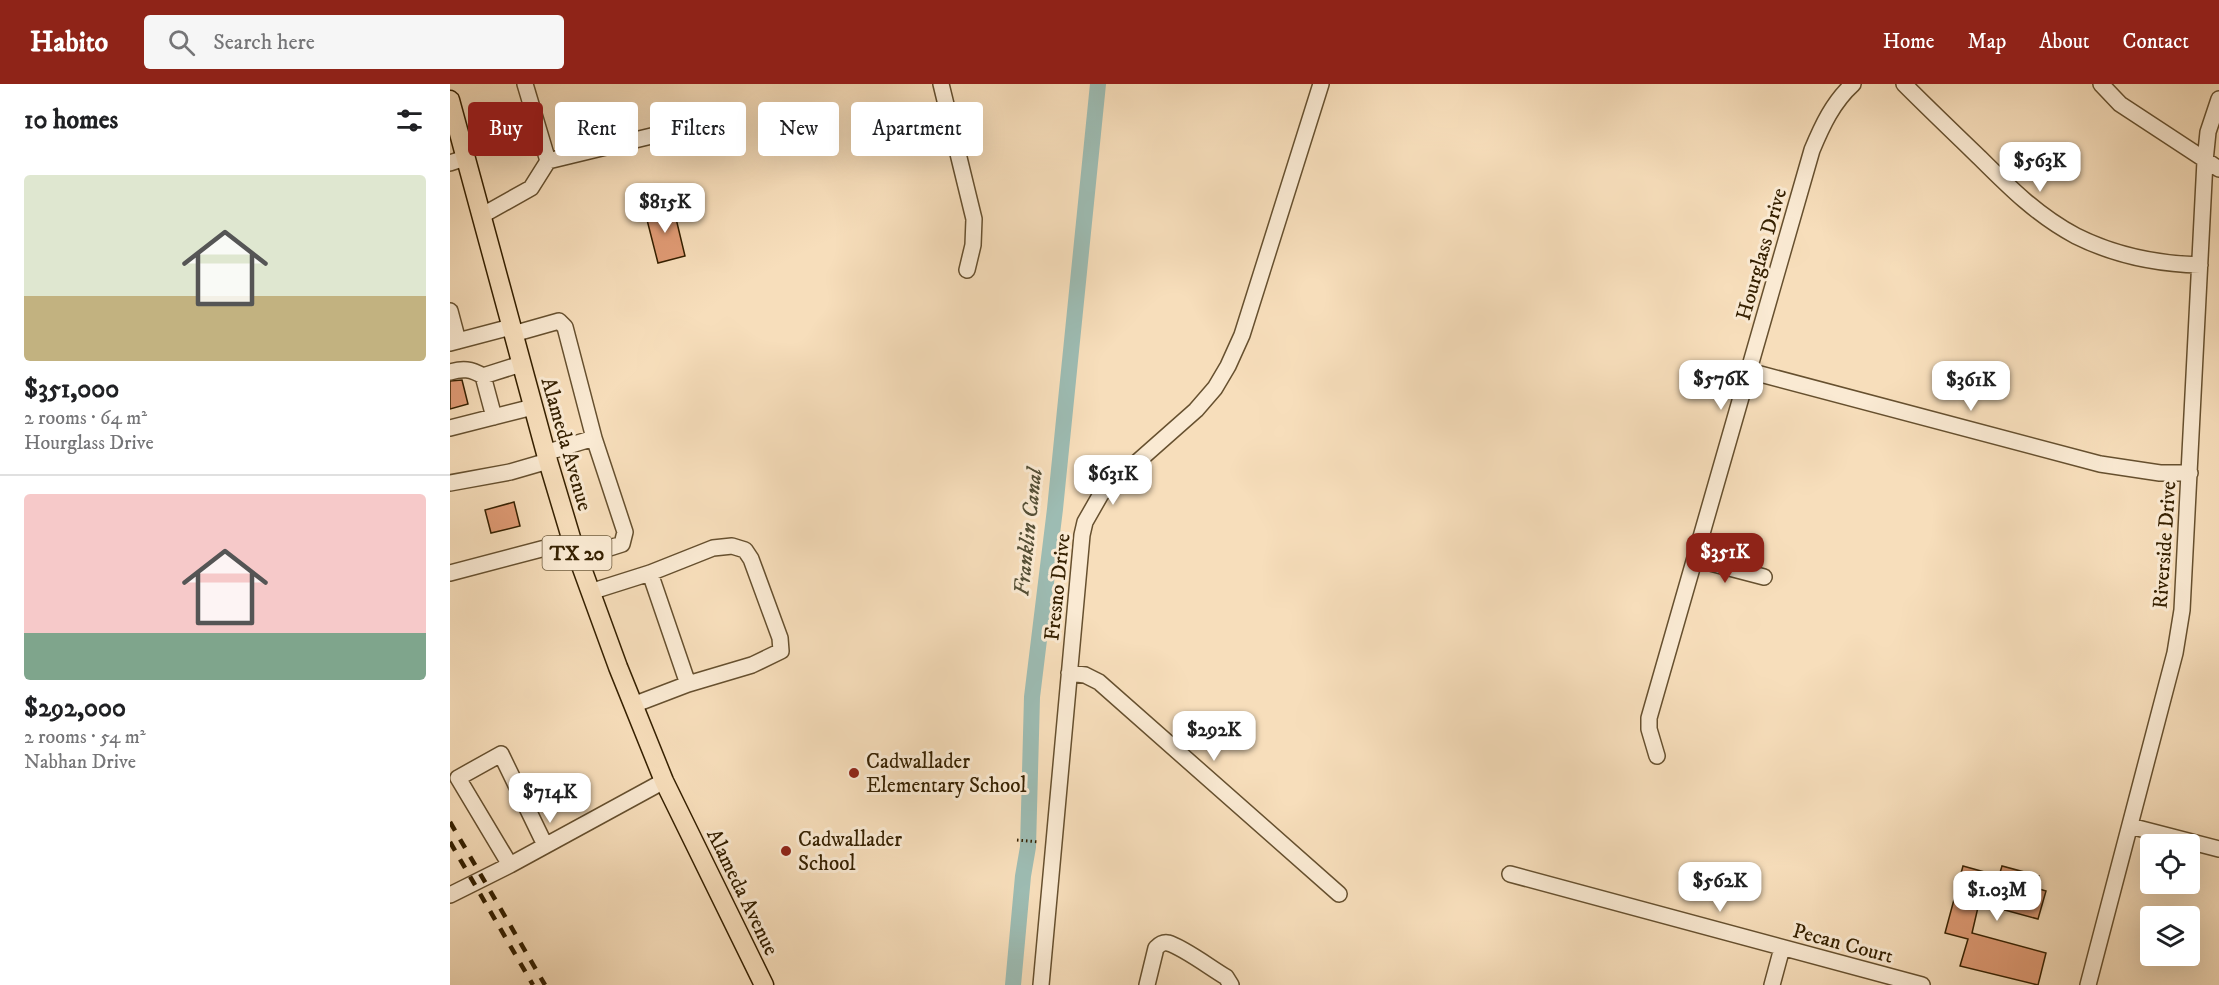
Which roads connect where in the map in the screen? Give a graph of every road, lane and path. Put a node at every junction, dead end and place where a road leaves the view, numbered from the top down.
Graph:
1 (525, 84) edge
2 (941, 84) edge
3 (1321, 84) edge
4 (1852, 84) edge
5 (1904, 84) edge
6 (2101, 84) edge
7 (2219, 99) edge
8 (450, 100) edge
9 (650, 137) edge
10 (455, 139) edge
11 (458, 160) edge
12 (2205, 161) junction
13 (548, 162) junction
14 (2219, 169) edge
15 (482, 216) junction
16 (2200, 265) junction
17 (968, 270) dead end
18 (450, 310) edge
19 (512, 331) junction
20 (454, 342) edge
21 (521, 364) junction
22 (1749, 370) junction
23 (450, 372) edge
24 (483, 376) junction
25 (533, 407) junction
26 (494, 417) junction
27 (450, 428) edge
28 (594, 438) junction
29 (546, 457) junction
30 (2190, 473) junction
31 (450, 483) edge
32 (575, 549) junction
33 (1695, 559) junction
34 (450, 573) edge
35 (650, 573) junction
36 (1764, 577) dead end
37 (590, 592) junction
38 (1069, 673) junction
39 (688, 684) junction
40 (633, 705) junction
41 (1657, 756) dead end
42 (664, 781) junction
43 (2130, 826) junction
44 (1017, 840) dead end
45 (1041, 842) dead end
46 (545, 845) junction
47 (2219, 849) edge
48 (510, 865) junction
49 (1510, 874) dead end
50 (1338, 894) dead end
51 (450, 895) edge
52 (1782, 948) junction
53 (764, 985) edge
54 (1041, 985) edge
55 (1147, 985) edge
56 (1231, 985) edge
57 (1772, 985) edge
58 (1922, 985) edge
59 (2088, 985) edge

1 - 13 street
2 - 17 street
3 - 38 street, Fresno Drive
4 - 22 street, Hourglass Drive
5 - 16 street
6 - 12 street
7 - 12 street, Riverside Drive
8 - 10 main road, Alameda Avenue / TX 20
9 - 13 street
10 - 11 main road, Alameda Avenue / TX 20
11 - 15 main road, Alameda Avenue / TX 20
12 - 14 street
12 - 16 street, Riverside Drive
13 - 15 street
15 - 19 main road, Alameda Avenue / TX 20
16 - 30 street, Riverside Drive
18 - 20 street
19 - 20 street
19 - 21 main road, Alameda Avenue / TX 20
19 - 28 street
21 - 24 street
21 - 25 main road, Alameda Avenue / TX 20
22 - 30 street
22 - 33 street, Hourglass Drive
23 - 24 street
24 - 26 street
25 - 26 street
25 - 29 main road, Alameda Avenue / TX 20
26 - 27 street
28 - 29 street
28 - 32 street
29 - 31 street
29 - 32 main road, Alameda Avenue / TX 20
30 - 43 street, Riverside Drive
32 - 34 street
32 - 37 main road, Alameda Avenue / TX 20
33 - 36 street
33 - 41 street, Hourglass Drive
35 - 37 street
35 - 39 street
35 - 39 street
37 - 40 main road, Alameda Avenue / TX 20
38 - 50 street
38 - 54 street, Fresno Drive
39 - 40 street
40 - 42 main road, Alameda Avenue / TX 20
42 - 46 street
42 - 53 main road, Alameda Avenue / TX 20
43 - 47 street
43 - 59 street, Riverside Drive
44 - 45 path
46 - 48 street
46 - 48 street
48 - 51 street
49 - 52 street, Pecan Court
52 - 57 street
52 - 58 street, Pecan Court
55 - 56 street

